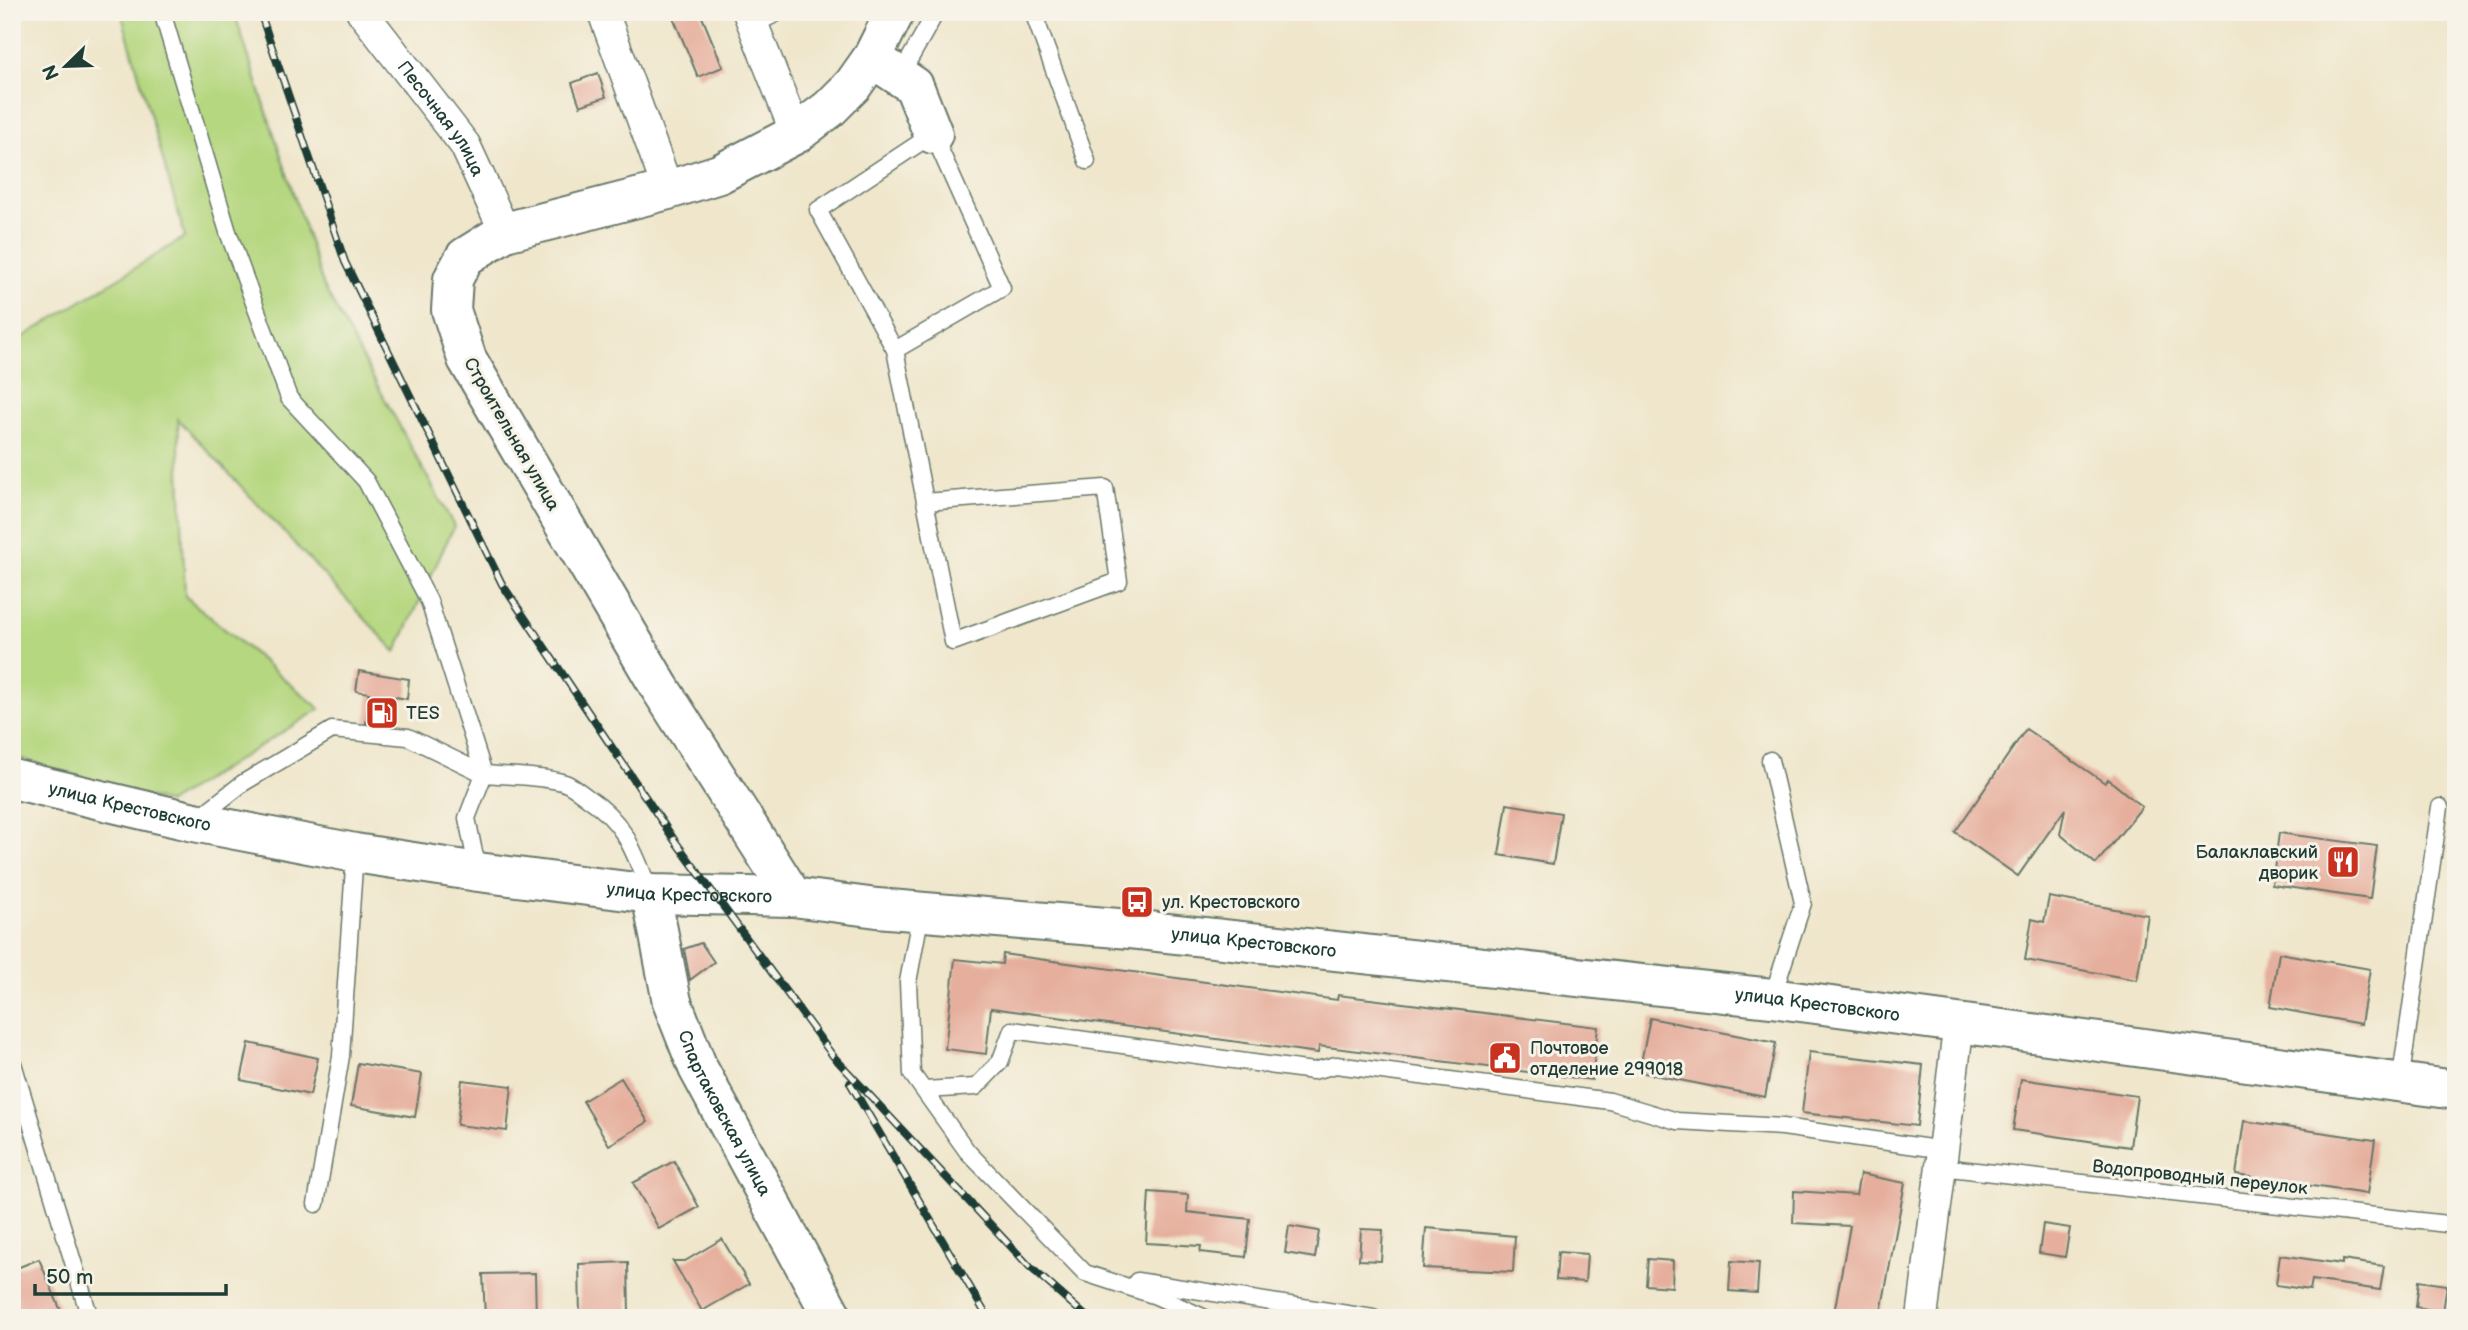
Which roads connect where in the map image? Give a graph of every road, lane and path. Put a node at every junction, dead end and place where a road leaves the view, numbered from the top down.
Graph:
1 (162, 12) edge
2 (362, 12) edge
3 (603, 12) edge
4 (895, 12) edge
5 (936, 12) edge
6 (1033, 12) edge
7 (760, 16) edge
8 (886, 67) junction
9 (796, 134) junction
10 (933, 134) junction
11 (1087, 161) dead end
12 (668, 190) junction
13 (505, 232) junction
14 (895, 351) junction
15 (925, 502) junction
16 (1770, 760) dead end
17 (484, 774) junction
18 (12, 779) edge
19 (2440, 807) dead end
20 (194, 822) junction
21 (355, 853) junction
22 (478, 872) junction
23 (651, 894) junction
24 (793, 897) junction
25 (922, 910) junction
26 (1772, 998) junction
27 (1959, 1021) junction
28 (12, 1060) edge
29 (2400, 1083) junction
30 (924, 1090) junction
31 (2456, 1090) edge
32 (1942, 1159) junction
33 (316, 1204) dead end
34 (2456, 1225) edge
35 (1085, 1273) junction
36 (90, 1318) edge
37 (833, 1318) edge
38 (1205, 1318) edge
39 (1373, 1318) edge
40 (1922, 1318) edge

1 - 17 lane
2 - 13 street, Песочная улица
3 - 12 street
4 - 8 main road, Строительная улица
5 - 8 lane
6 - 11 lane
7 - 9 street
8 - 9 main road, Строительная улица
8 - 10 main road
9 - 12 main road, Строительная улица
10 - 14 lane
10 - 14 lane
12 - 13 main road, Строительная улица
13 - 24 main road, Строительная улица
14 - 15 lane
15 - 15 lane
16 - 26 lane
17 - 20 lane
17 - 22 lane
17 - 23 lane
18 - 20 main road, улица Крестовского
19 - 29 lane
20 - 21 main road, улица Крестовского
21 - 22 main road, улица Крестовского
21 - 33 lane
22 - 23 main road, улица Крестовского
23 - 24 main road, улица Крестовского
23 - 37 main road, Спартаковская улица
24 - 25 main road, улица Крестовского
25 - 26 main road, улица Крестовского
25 - 30 lane
26 - 27 main road, улица Крестовского
27 - 29 main road, улица Крестовского
27 - 32 street
28 - 36 lane
29 - 31 main road, улица Крестовского
30 - 32 lane, Водопроводный переулок
30 - 35 lane
32 - 34 lane, Водопроводный переулок
32 - 40 street
35 - 38 lane
35 - 39 lane

